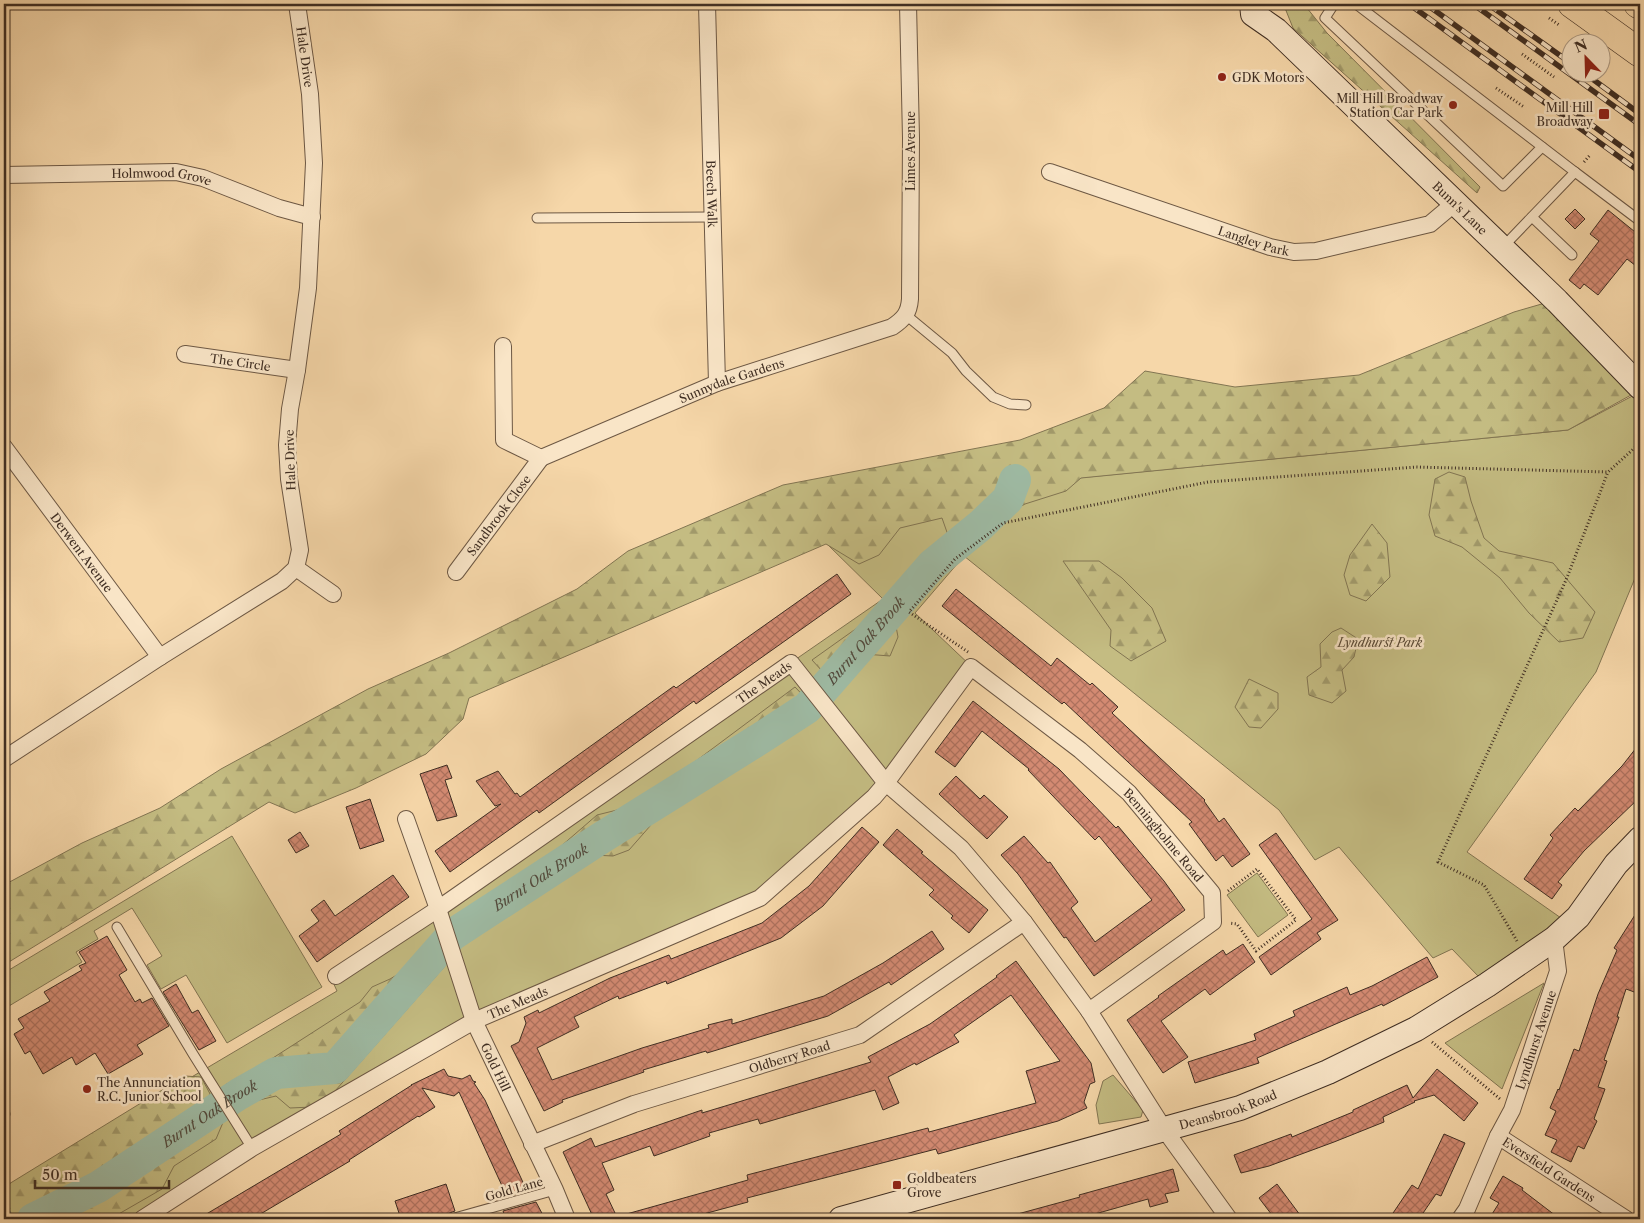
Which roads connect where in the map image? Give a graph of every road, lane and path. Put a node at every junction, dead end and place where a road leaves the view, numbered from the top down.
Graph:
1 (297, 4) edge
2 (707, 4) edge
3 (908, 4) edge
4 (1334, 4) edge
5 (1356, 4) edge
6 (1572, 4) edge
7 (1256, 6) edge
8 (1640, 53) edge
9 (1522, 54) dead end
10 (1554, 77) dead end
11 (1496, 88) dead end
12 (1524, 107) dead end
13 (1542, 147) junction
14 (1050, 172) dead end
15 (1575, 172) junction
16 (4, 175) edge
17 (1455, 203) junction
18 (1532, 216) junction
19 (312, 217) junction
20 (712, 217) junction
21 (537, 218) dead end
22 (1640, 221) edge
23 (1502, 248) junction
24 (1572, 255) dead end
25 (906, 315) junction
26 (503, 346) dead end
27 (184, 354) dead end
28 (297, 370) junction
29 (717, 383) junction
30 (1640, 387) edge
31 (1026, 405) dead end
32 (1640, 444) edge
33 (4, 448) edge
34 (541, 458) junction
35 (1608, 472) junction
36 (296, 568) junction
37 (456, 572) dead end
38 (333, 594) dead end
39 (160, 657) junction
40 (971, 667) junction
41 (4, 759) edge
42 (886, 783) junction
43 (406, 820) dead end
44 (1640, 839) edge
45 (1212, 903) junction
46 (438, 909) junction
47 (1024, 922) junction
48 (1213, 922) junction
49 (116, 927) dead end
50 (1554, 938) junction
51 (1528, 958) junction
52 (336, 976) dead end
53 (1090, 1011) junction
54 (474, 1021) junction
55 (1416, 1029) junction
56 (1512, 1110) junction
57 (1164, 1129) junction
58 (1498, 1136) junction
59 (532, 1144) junction
60 (252, 1148) junction
61 (555, 1190) junction
62 (1621, 1218) edge
63 (142, 1219) edge
64 (451, 1219) edge
65 (567, 1219) edge
66 (841, 1219) edge
67 (1229, 1219) edge
68 (1460, 1219) edge

1 - 19 street, Hale Drive
2 - 20 street, Beech Walk
3 - 25 street, Limes Avenue
4 - 13 lane
5 - 13 lane
6 - 8 highway
7 - 17 street, Bunn's Lane
9 - 10 path
11 - 12 path
13 - 15 lane
14 - 17 street, Langley Park
15 - 18 lane
15 - 22 lane
16 - 19 street, Holmwood Grove
17 - 23 street, Bunn's Lane
18 - 23 lane
18 - 24 lane
19 - 28 street, Hale Drive
20 - 21 lane
20 - 29 street, Beech Walk
23 - 30 street, Bunn's Lane
25 - 29 street, Sunnydale Gardens
25 - 31 lane
26 - 34 street
27 - 28 street, The Circle
28 - 36 street, Hale Drive
29 - 34 street, Sunnydale Gardens
32 - 35 path
33 - 39 street, Derwent Avenue
34 - 37 street, Sandbrook Close
35 - 40 path
35 - 51 path
36 - 38 street
36 - 39 street
39 - 41 street
40 - 42 street, The Meads
40 - 45 street, Benningholme Road
42 - 46 street, The Meads
42 - 47 street
42 - 54 street, The Meads
43 - 46 street
44 - 50 street, Deansbrook Road
45 - 48 street, Benningholme Road
45 - 48 path
46 - 52 street, The Meads
46 - 54 street, Gold Hill
47 - 53 street
47 - 59 street, Oldberry Road
48 - 53 street
49 - 60 lane
50 - 51 street, Deansbrook Road
50 - 56 street, Lyndhurst Avenue
51 - 55 street, Deansbrook Road
53 - 57 street
54 - 59 street, Gold Hill
54 - 60 street, The Meads
55 - 56 path
55 - 57 street, Deansbrook Road
56 - 58 street, Lyndhurst Avenue
57 - 66 street, Deansbrook Road
57 - 67 street
58 - 62 street, Eversfield Gardens
58 - 68 street, Lyndhurst Avenue
59 - 61 street, Gold Hill
60 - 63 street, The Meads
61 - 64 lane, Gold Lane
61 - 65 street, Gold Hill

